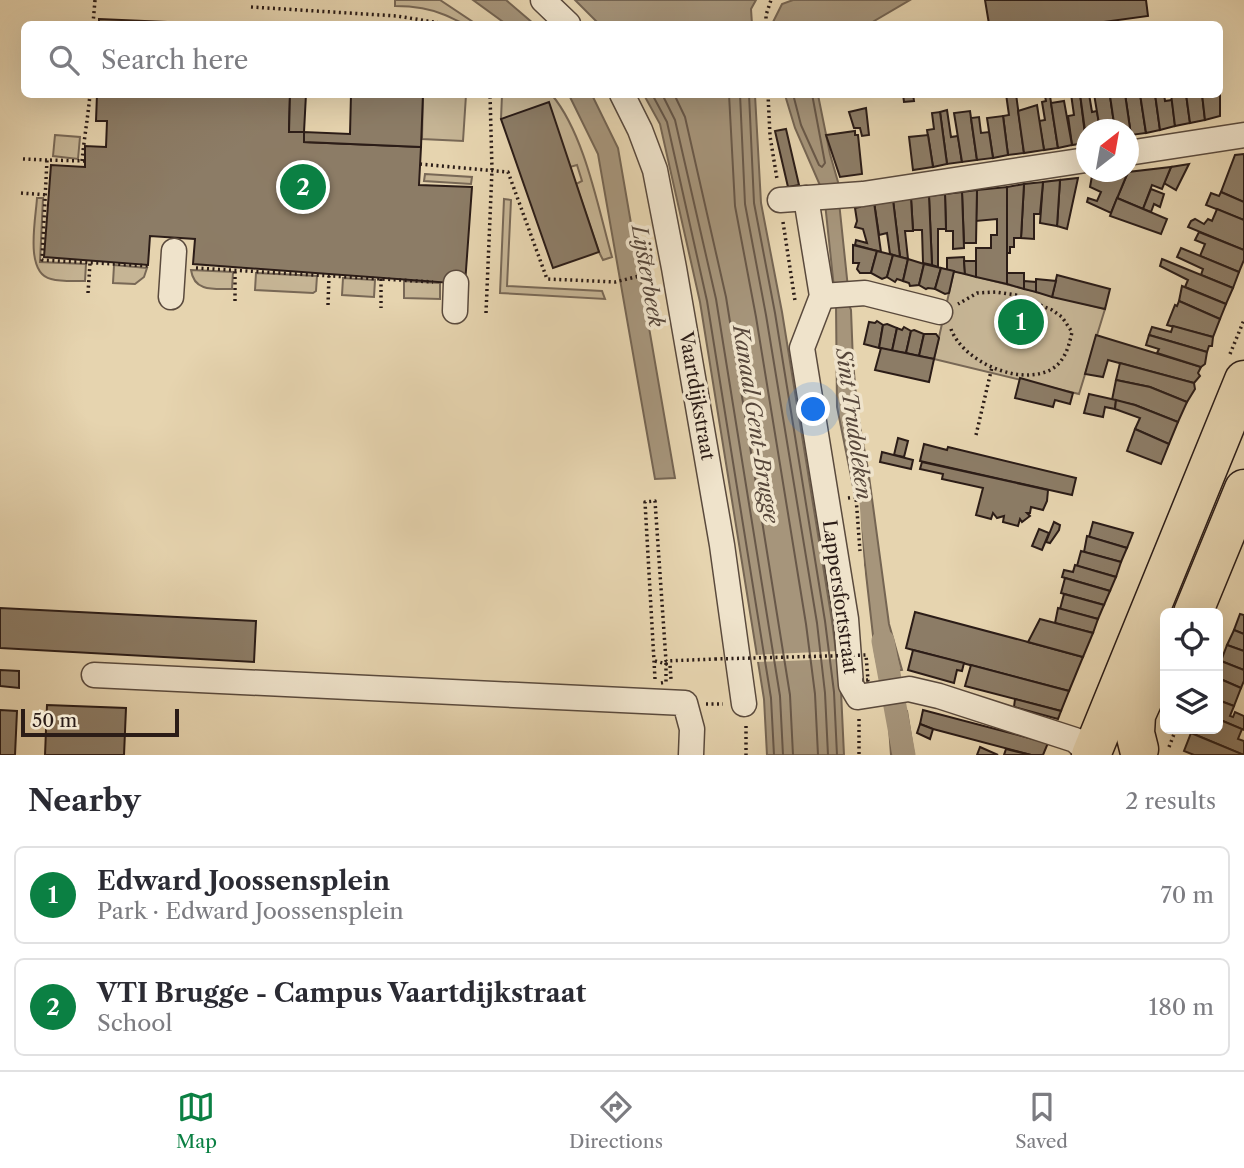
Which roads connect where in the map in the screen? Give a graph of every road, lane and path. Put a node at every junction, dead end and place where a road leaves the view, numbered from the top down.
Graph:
1 (95, 0) edge
2 (542, 0) edge
3 (771, 0) edge
4 (251, 7) dead end
5 (93, 21) edge
6 (428, 21) edge
7 (565, 21) edge
8 (766, 21) edge
9 (90, 98) edge
10 (490, 98) edge
11 (624, 98) edge
12 (768, 98) edge
13 (81, 111) dead end
14 (89, 111) junction
15 (1244, 135) edge
16 (1139, 151) edge
17 (23, 159) dead end
18 (47, 160) junction
19 (1076, 162) edge
20 (420, 164) dead end
21 (492, 170) junction
22 (21, 193) dead end
23 (47, 195) junction
24 (822, 197) junction
25 (780, 200) junction
26 (173, 259) junction
27 (90, 262) junction
28 (236, 270) junction
29 (329, 275) junction
30 (644, 275) dead end
31 (380, 279) junction
32 (456, 285) junction
33 (487, 289) junction
34 (88, 293) dead end
35 (835, 295) junction
36 (171, 297) dead end
37 (235, 300) dead end
38 (327, 305) dead end
39 (380, 308) dead end
40 (455, 311) dead end
41 (486, 313) dead end
42 (944, 313) junction
43 (802, 348) junction
44 (992, 367) junction
45 (1244, 380) edge
46 (976, 435) dead end
47 (1244, 489) edge
48 (1196, 608) edge
49 (666, 661) junction
50 (1160, 661) edge
51 (94, 675) dead end
52 (860, 688) junction
53 (685, 704) junction
54 (744, 704) junction
55 (1160, 711) edge
56 (1170, 734) edge
57 (1147, 753) edge
58 (691, 755) edge
59 (747, 755) edge
60 (859, 755) edge
61 (1091, 755) edge

1 - 5 path
2 - 7 street
3 - 8 path
4 - 6 path
9 - 14 path
10 - 21 path
11 - 54 street, Vaartdijkstraat
12 - 25 path
13 - 14 path
14 - 18 path
15 - 16 street
17 - 18 path
18 - 23 path
19 - 24 street
20 - 21 path
21 - 30 path
21 - 33 path
22 - 23 path
23 - 27 path
24 - 25 street
24 - 35 street
25 - 43 path
26 - 27 path
26 - 28 path
26 - 36 street
27 - 34 path
28 - 29 path
28 - 37 path
29 - 31 path
29 - 38 path
31 - 32 path
31 - 39 path
32 - 33 path
32 - 40 street
33 - 41 path
35 - 42 street
35 - 43 street
42 - 44 path
42 - 44 path
43 - 52 street, Lappersfortstraat
44 - 46 path
45 - 61 main road
47 - 48 main road
49 - 49 path, bridge
49 - 52 path, bridge
50 - 57 main road
51 - 53 street
52 - 60 path
52 - 61 street, Lappersfortstraat
53 - 54 path
53 - 58 street
54 - 59 path
55 - 57 main road
56 - 57 path

